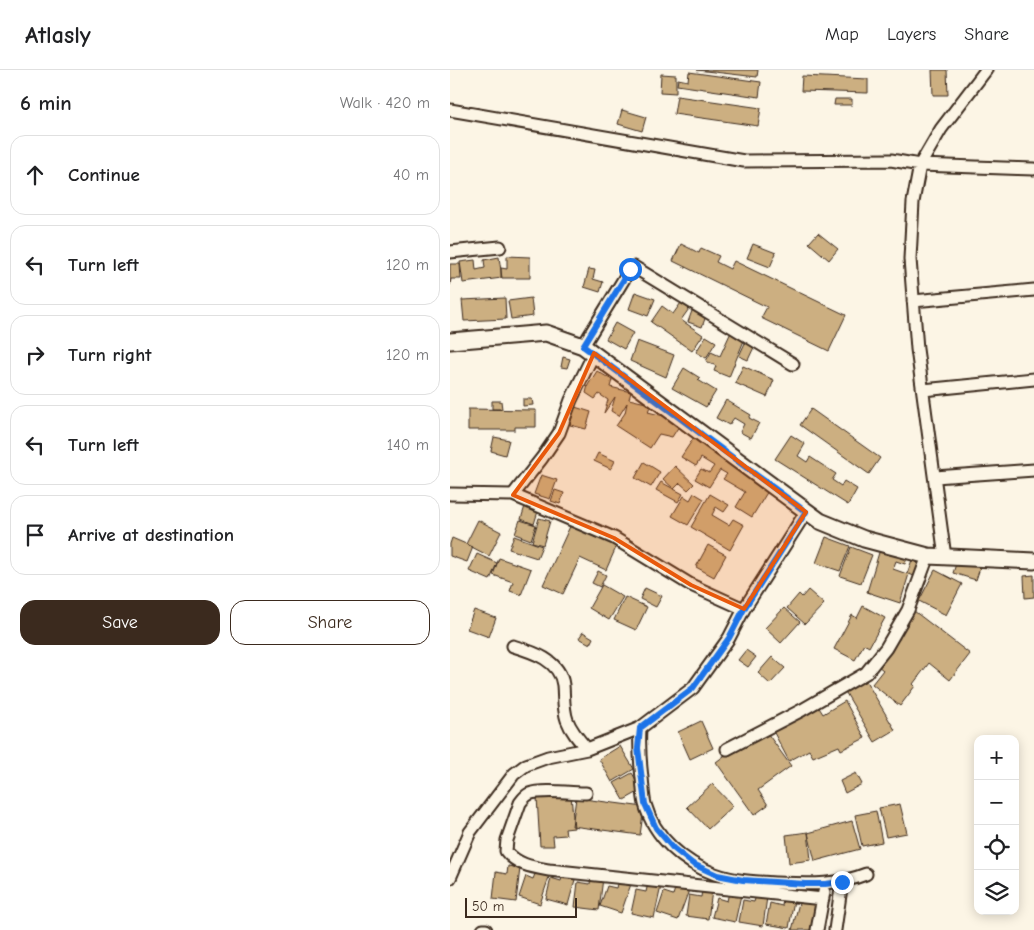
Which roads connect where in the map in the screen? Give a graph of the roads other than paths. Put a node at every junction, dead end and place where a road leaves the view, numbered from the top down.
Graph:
1 (986, 70) edge
2 (450, 110) edge
3 (920, 165) junction
4 (1034, 169) edge
5 (500, 247) dead end
6 (450, 252) edge
7 (1034, 290) edge
8 (913, 300) junction
9 (450, 340) edge
10 (589, 349) junction
11 (793, 364) dead end
12 (1034, 380) edge
13 (923, 390) junction
14 (1034, 470) edge
15 (935, 477) junction
16 (450, 494) edge
17 (513, 495) junction
18 (806, 512) junction
19 (928, 556) junction
20 (945, 557) junction
21 (1034, 561) edge
22 (744, 609) junction
23 (513, 646) dead end
24 (640, 728) junction
25 (586, 749) junction
26 (727, 749) dead end
27 (586, 793) dead end
28 (866, 874) dead end
29 (450, 878) edge
30 (842, 882) junction
31 (825, 884) junction
32 (822, 899) junction
33 (818, 930) edge
34 (835, 930) edge

1 - 3 street
2 - 3 street
3 - 4 street
3 - 8 street
5 - 6 street
7 - 8 street
8 - 13 street
9 - 10 street
10 - 11 street
10 - 17 street
10 - 18 street
12 - 13 street
13 - 15 street
14 - 15 street
15 - 20 street
16 - 17 street
17 - 22 street
18 - 19 street
18 - 22 street
19 - 20 street
19 - 26 street
20 - 21 street
22 - 24 street
23 - 25 street
24 - 25 street
24 - 31 street
25 - 29 street
27 - 32 street
28 - 30 street
30 - 31 street
30 - 34 street
31 - 32 street
32 - 33 street

